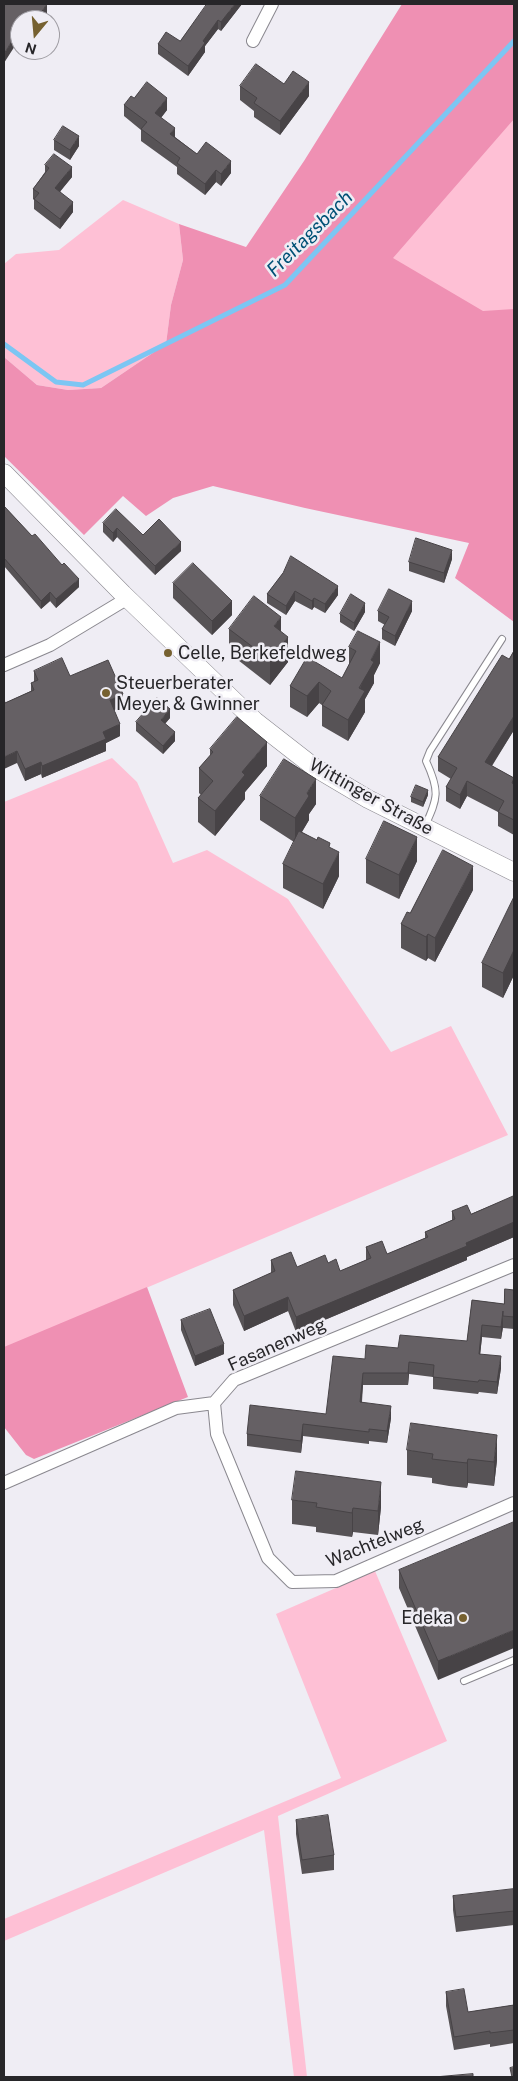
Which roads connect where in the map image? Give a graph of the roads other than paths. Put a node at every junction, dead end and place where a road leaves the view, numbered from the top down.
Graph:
1 (272, 4) edge
2 (254, 41) dead end
3 (4, 474) edge
4 (128, 598) junction
5 (502, 639) dead end
6 (4, 664) edge
7 (424, 827) junction
8 (514, 872) edge
9 (514, 1265) edge
10 (214, 1403) junction
11 (4, 1483) edge
12 (514, 1503) edge
13 (514, 1660) edge
14 (464, 1681) dead end

1 - 2 street
3 - 4 main road, Wittinger Straße
4 - 6 street
4 - 7 main road, Wittinger Straße
5 - 7 lane
7 - 8 main road, Wittinger Straße
9 - 10 street, Fasanenweg
10 - 11 street
10 - 12 street, Wachtelweg
13 - 14 lane

